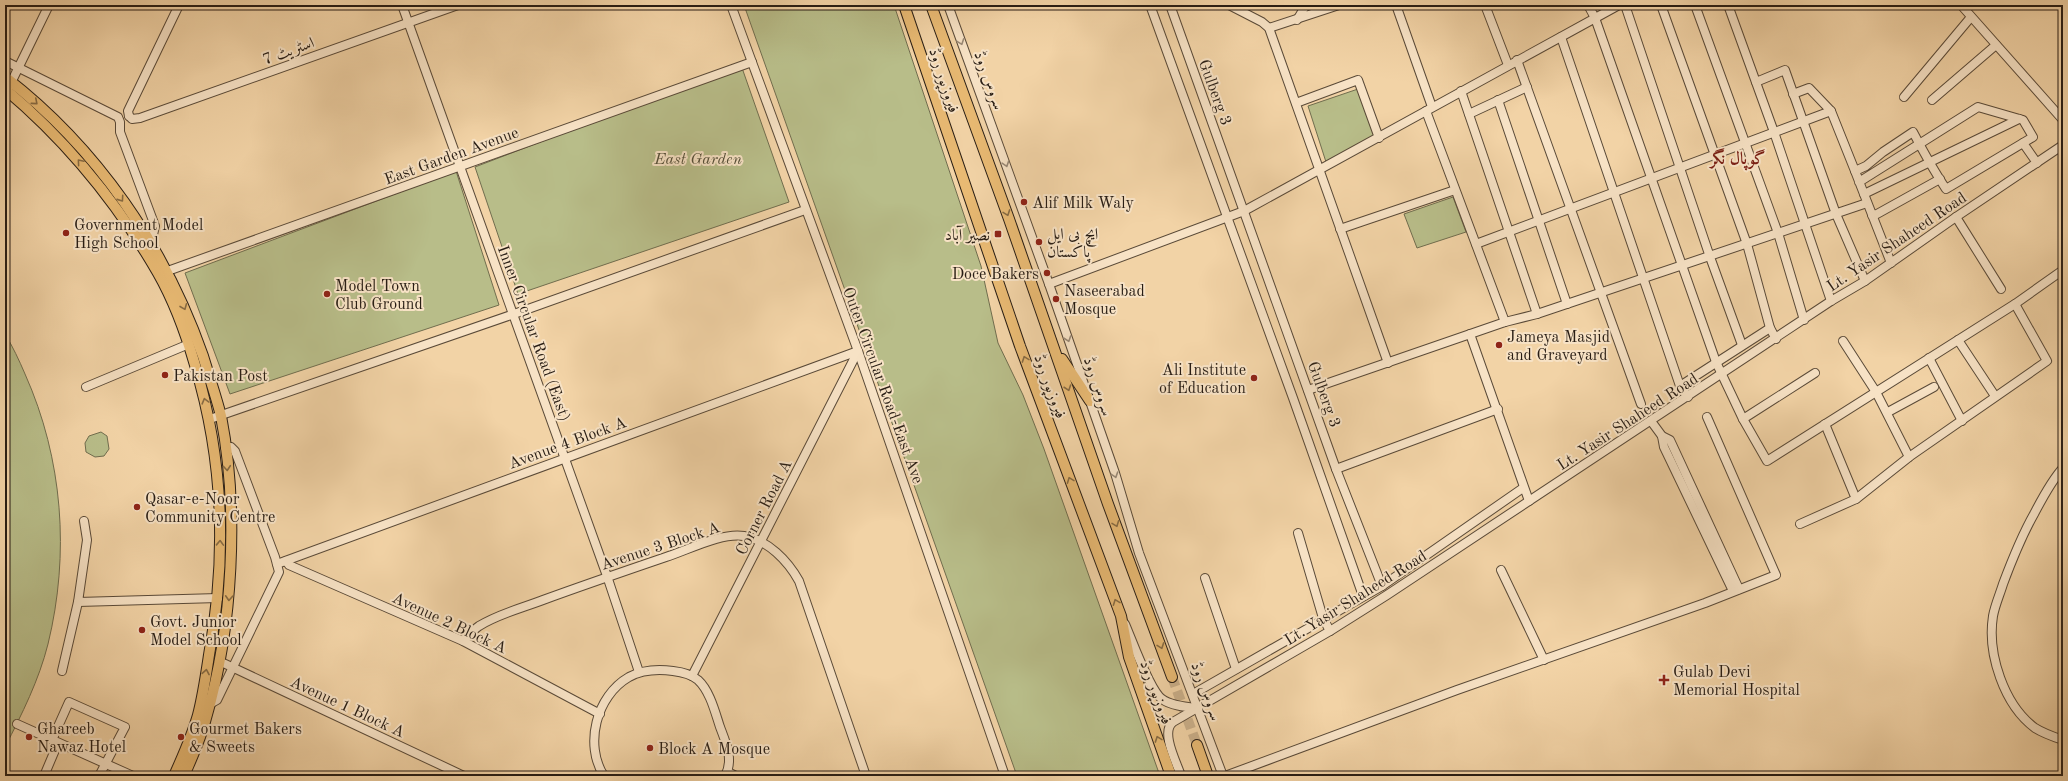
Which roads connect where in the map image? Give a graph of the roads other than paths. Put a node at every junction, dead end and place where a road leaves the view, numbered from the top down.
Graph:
1 (49, 5) edge
2 (179, 5) edge
3 (402, 5) edge
4 (458, 5) edge
5 (731, 5) edge
6 (904, 5) edge
7 (931, 5) edge
8 (948, 5) edge
9 (1150, 5) edge
10 (1170, 5) edge
11 (1229, 5) edge
12 (1306, 5) edge
13 (1340, 5) edge
14 (1396, 5) edge
15 (1486, 5) edge
16 (1588, 5) edge
17 (1619, 5) edge
18 (1625, 5) edge
19 (1661, 5) edge
20 (1695, 5) edge
21 (1728, 5) edge
22 (1961, 5) edge
23 (1971, 17) junction
24 (1595, 18) junction
25 (1297, 20) junction
26 (408, 23) junction
27 (1269, 28) junction
28 (1561, 37) junction
29 (1996, 45) junction
30 (1517, 60) junction
31 (5, 61) edge
32 (752, 62) junction
33 (1508, 65) junction
34 (18, 68) junction
35 (1756, 82) junction
36 (7, 85) edge
37 (1527, 87) junction
38 (1460, 91) junction
39 (1794, 94) junction
40 (1904, 97) dead end
41 (1498, 100) junction
42 (1932, 100) dead end
43 (1296, 103) junction
44 (1429, 109) junction
45 (1831, 111) junction
46 (1469, 114) junction
47 (129, 116) junction
48 (2019, 119) junction
49 (120, 120) junction
50 (2063, 120) edge
51 (1803, 121) junction
52 (1774, 132) junction
53 (1379, 138) junction
54 (1745, 143) junction
55 (1919, 143) junction
56 (2023, 143) junction
57 (2063, 145) edge
58 (1714, 154) junction
59 (2037, 162) junction
60 (1930, 163) junction
61 (459, 166) junction
62 (1680, 167) junction
63 (1319, 170) junction
64 (1855, 171) junction
65 (1651, 178) junction
66 (1940, 179) junction
67 (1859, 182) junction
68 (1455, 190) junction
69 (1613, 192) junction
70 (1864, 194) junction
71 (1867, 203) junction
72 (1571, 208) junction
73 (805, 210) junction
74 (1244, 211) junction
75 (1836, 214) junction
76 (1872, 215) junction
77 (1956, 216) junction
78 (1228, 218) junction
79 (1539, 220) junction
80 (1806, 224) junction
81 (1340, 229) junction
82 (1509, 231) junction
83 (1778, 234) junction
84 (148, 238) junction
85 (1476, 244) junction
86 (1746, 244) junction
87 (1710, 256) junction
88 (1891, 263) junction
89 (1681, 266) junction
90 (2063, 270) edge
91 (163, 273) junction
92 (1642, 279) junction
93 (1865, 281) junction
94 (1049, 284) junction
95 (2001, 289) dead end
96 (1601, 293) junction
97 (1831, 302) junction
98 (1568, 304) junction
99 (2015, 304) junction
100 (514, 314) junction
101 (1537, 314) junction
102 (1804, 320) junction
103 (1505, 322) junction
104 (1770, 328) junction
105 (1470, 334) junction
106 (1776, 339) junction
107 (1958, 340) junction
108 (1843, 341) dead end
109 (189, 344) junction
110 (1742, 345) junction
111 (1053, 346) junction
112 (858, 351) junction
113 (1929, 358) junction
114 (1716, 362) junction
115 (1388, 363) junction
116 (1815, 373) dead end
117 (1723, 374) junction
118 (1680, 386) junction
119 (86, 387) dead end
120 (1934, 387) dead end
121 (1308, 390) junction
122 (1876, 392) junction
123 (1995, 396) junction
124 (1688, 397) junction
125 (1090, 401) junction
126 (1641, 404) dead end
127 (1498, 409) junction
128 (1888, 412) junction
129 (220, 415) junction
130 (1707, 417) dead end
131 (210, 419) junction
132 (1744, 419) junction
133 (1651, 421) junction
134 (1962, 421) junction
135 (1825, 424) junction
136 (225, 448) junction
137 (1910, 457) junction
138 (565, 458) junction
139 (2063, 468) edge
140 (1336, 469) junction
141 (1523, 488) junction
142 (1856, 499) junction
143 (1529, 502) junction
144 (84, 521) dead end
145 (1800, 524) dead end
146 (1298, 533) dead end
147 (762, 543) junction
148 (286, 561) junction
149 (278, 564) junction
150 (1501, 570) dead end
151 (608, 576) junction
152 (1205, 578) dead end
153 (1382, 586) junction
154 (1736, 590) junction
155 (1363, 596) junction
156 (218, 598) junction
157 (78, 602) junction
158 (1121, 616) junction
159 (1323, 618) junction
160 (1330, 631) junction
161 (464, 641) junction
162 (1544, 660) junction
163 (219, 661) junction
164 (1246, 663) junction
165 (233, 667) junction
166 (1236, 668) junction
167 (62, 671) dead end
168 (639, 672) junction
169 (1256, 674) junction
170 (692, 676) junction
171 (1224, 676) junction
172 (1172, 678) tunnel mouth
173 (1227, 691) junction
174 (1193, 694) junction
175 (206, 702) junction
176 (1198, 708) junction
177 (600, 714) junction
178 (17, 724) dead end
179 (2063, 740) edge
180 (55, 741) junction
181 (1197, 746) tunnel mouth
182 (105, 764) junction
183 (726, 774) edge
184 (44, 776) edge
185 (99, 776) edge
186 (133, 776) edge
187 (174, 776) edge
188 (184, 776) edge
189 (464, 776) edge
190 (604, 776) edge
191 (736, 776) edge
192 (866, 776) edge
193 (1005, 776) edge
194 (1171, 776) edge
195 (1181, 776) edge
196 (1208, 776) edge
197 (1224, 776) edge

1 - 34 street
2 - 47 street
3 - 26 street, Inner Circular Road (East)
4 - 26 street, اسٹریٹ 7
5 - 32 street, Outer Circular Road-East Ave
158 -> 6 main road, فیروزپور روڈ
7 -> 111 main road, فیروزپور روڈ
8 -> 94 street, سروس روڈ
9 - 78 street
10 - 74 street, Gulberg 3
11 - 27 street
12 - 25 street
13 - 25 street
14 - 44 street
15 - 33 street
16 - 24 street
17 - 24 street
18 - 62 street
19 - 58 street
20 - 54 street
21 - 35 street
22 - 23 street
23 - 29 street
23 - 40 street
24 - 28 street
24 - 65 street
25 - 27 street
26 - 47 street, اسٹریٹ 7
26 - 61 street, Inner Circular Road (East)
27 - 43 street
28 - 30 street
28 - 69 street
29 - 42 street
29 - 50 street
30 - 33 street
30 - 37 street
31 - 34 street
32 - 61 street, East Garden Avenue
32 - 73 street, Outer Circular Road-East Ave
33 - 38 street
34 - 36 street
34 - 49 street
35 - 39 street
35 - 52 street
36 -> 84 main road
91 -> 36 main road
37 - 41 street
37 - 72 street
38 - 44 street
38 - 46 street
39 - 45 street
39 - 51 street
41 - 46 street
41 - 79 street
43 - 53 street
43 - 63 street
44 - 53 street
44 - 68 street
45 - 51 street
45 - 64 street
46 - 82 street
47 - 49 street
48 - 55 street
48 - 56 street
48 - 60 street
49 - 84 street
51 - 52 street
51 - 75 street
52 - 54 street
52 - 80 street
53 - 63 street
54 - 58 street
54 - 83 street
55 - 60 street
55 - 64 street
55 - 67 street
56 - 59 street
56 - 66 street
57 - 59 street, Lt. Yasir Shaheed Road
58 - 62 street
58 - 86 street
59 - 77 street, Lt. Yasir Shaheed Road
60 - 66 street
60 - 70 street
61 - 91 street, East Garden Avenue
61 - 100 street, Inner Circular Road (East)
62 - 65 street
62 - 87 street
63 - 74 street
63 - 81 street
64 - 67 street
65 - 69 street
65 - 89 street
66 - 76 street
67 - 70 street
68 - 81 street
68 - 85 street
69 - 72 street
69 - 92 street
70 - 71 street
71 - 75 street
71 - 76 street
72 - 79 street
72 - 96 street
73 - 100 street
73 - 112 street, Outer Circular Road-East Ave
74 - 78 street
74 - 121 street, Gulberg 3
75 - 80 street
75 - 93 street
76 - 88 street
77 - 88 street, Lt. Yasir Shaheed Road
77 - 95 street
78 - 94 street
78 - 155 street
79 - 82 street
79 - 98 street
80 - 83 street
80 - 97 street
81 - 115 street
82 - 85 street
82 - 101 street
83 - 86 street
83 - 102 street
84 - 91 main road
85 - 103 street
86 - 87 street
86 - 104 street
87 - 89 street
87 - 110 street
88 - 93 street, Lt. Yasir Shaheed Road
89 - 92 street
89 - 114 street
90 - 99 street
91 - 109 main road
91 -> 129 main road
92 - 96 street
92 - 118 street
93 - 97 street, Lt. Yasir Shaheed Road
94 -> 125 street, سروس روڈ
96 - 98 street
96 - 126 street
97 - 102 street, Lt. Yasir Shaheed Road
98 - 101 street
99 - 107 street
99 - 123 street
100 - 129 street
100 - 138 street, Inner Circular Road (East)
101 - 103 street
102 - 106 street, Lt. Yasir Shaheed Road
103 - 105 street
104 - 106 street
104 - 110 street
105 - 115 street
105 - 127 street
106 - 117 street, Lt. Yasir Shaheed Road
107 - 113 street
107 - 123 street
108 - 122 street
109 - 119 street
131 -> 109 main road
110 - 114 street
111 - 125 main road
111 -> 172 main road, فیروزپور روڈ
112 - 138 street, Avenue 4 Block A
112 - 147 street, Corner Road A
112 - 193 street, Outer Circular Road-East Ave
113 - 122 street
113 - 134 street
114 - 117 street
114 - 118 street
115 - 121 street
116 - 132 street
117 - 124 street, Lt. Yasir Shaheed Road
117 - 132 street
118 - 124 street
120 - 128 street
121 - 140 street, Gulberg 3
122 - 128 street
122 - 135 street
123 - 134 street
124 - 133 street, Lt. Yasir Shaheed Road
125 -> 174 street, سروس روڈ
127 - 140 street
127 - 141 street
128 - 137 street
129 - 131 street
129 - 136 main road
130 - 154 street
156 -> 131 main road
132 - 135 street
133 - 143 street, Lt. Yasir Shaheed Road
133 - 154 street
134 - 137 street
135 - 142 street
136 - 149 street
136 -> 163 main road
137 - 142 street
138 - 148 street, Avenue 4 Block A
138 - 151 street, Inner Circular Road (East)
139 - 179 street
140 - 153 street, Gulberg 3
141 - 143 street
141 - 153 street
142 - 145 street
143 - 160 street, Lt. Yasir Shaheed Road
144 - 157 street
146 - 159 street
147 - 151 street, Avenue 3 Block A
147 - 170 street, Corner Road A
147 - 192 street, Avenue 3 Block A
148 - 149 street, Avenue 4 Block A
148 - 161 street, Avenue 2 Block A
149 - 165 street
150 - 162 street
151 - 161 street, Avenue 3 Block A
151 - 168 street, Inner Circular Road (East)
152 - 166 street
153 - 155 street
154 - 162 street
155 - 159 street
156 - 157 street
175 -> 156 main road
157 - 167 street
158 - 176 street
194 -> 158 main road, فیروزپور روڈ
159 - 160 street
159 - 164 street
160 - 169 street, Lt. Yasir Shaheed Road
161 - 177 street, Avenue 2 Block A
162 - 197 street
163 - 165 street, Avenue 1 Block A
163 - 175 main road
164 - 166 street
164 - 169 street
165 - 175 street
165 - 189 street, Avenue 1 Block A
166 - 171 street
168 - 170 street
168 - 177 street
169 - 173 street, Lt. Yasir Shaheed Road
170 - 183 street
171 - 173 street
171 - 174 street
173 - 176 street, Lt. Yasir Shaheed Road
174 - 176 street, سروس روڈ
175 - 187 main road
175 - 188 main road
176 - 195 street, Lt. Yasir Shaheed Road
176 - 197 street, سروس روڈ
177 - 190 street
178 - 180 street
180 - 182 street
180 - 182 street
180 - 184 street
181 - 196 main road
182 - 185 street
182 - 186 street
183 - 191 street

